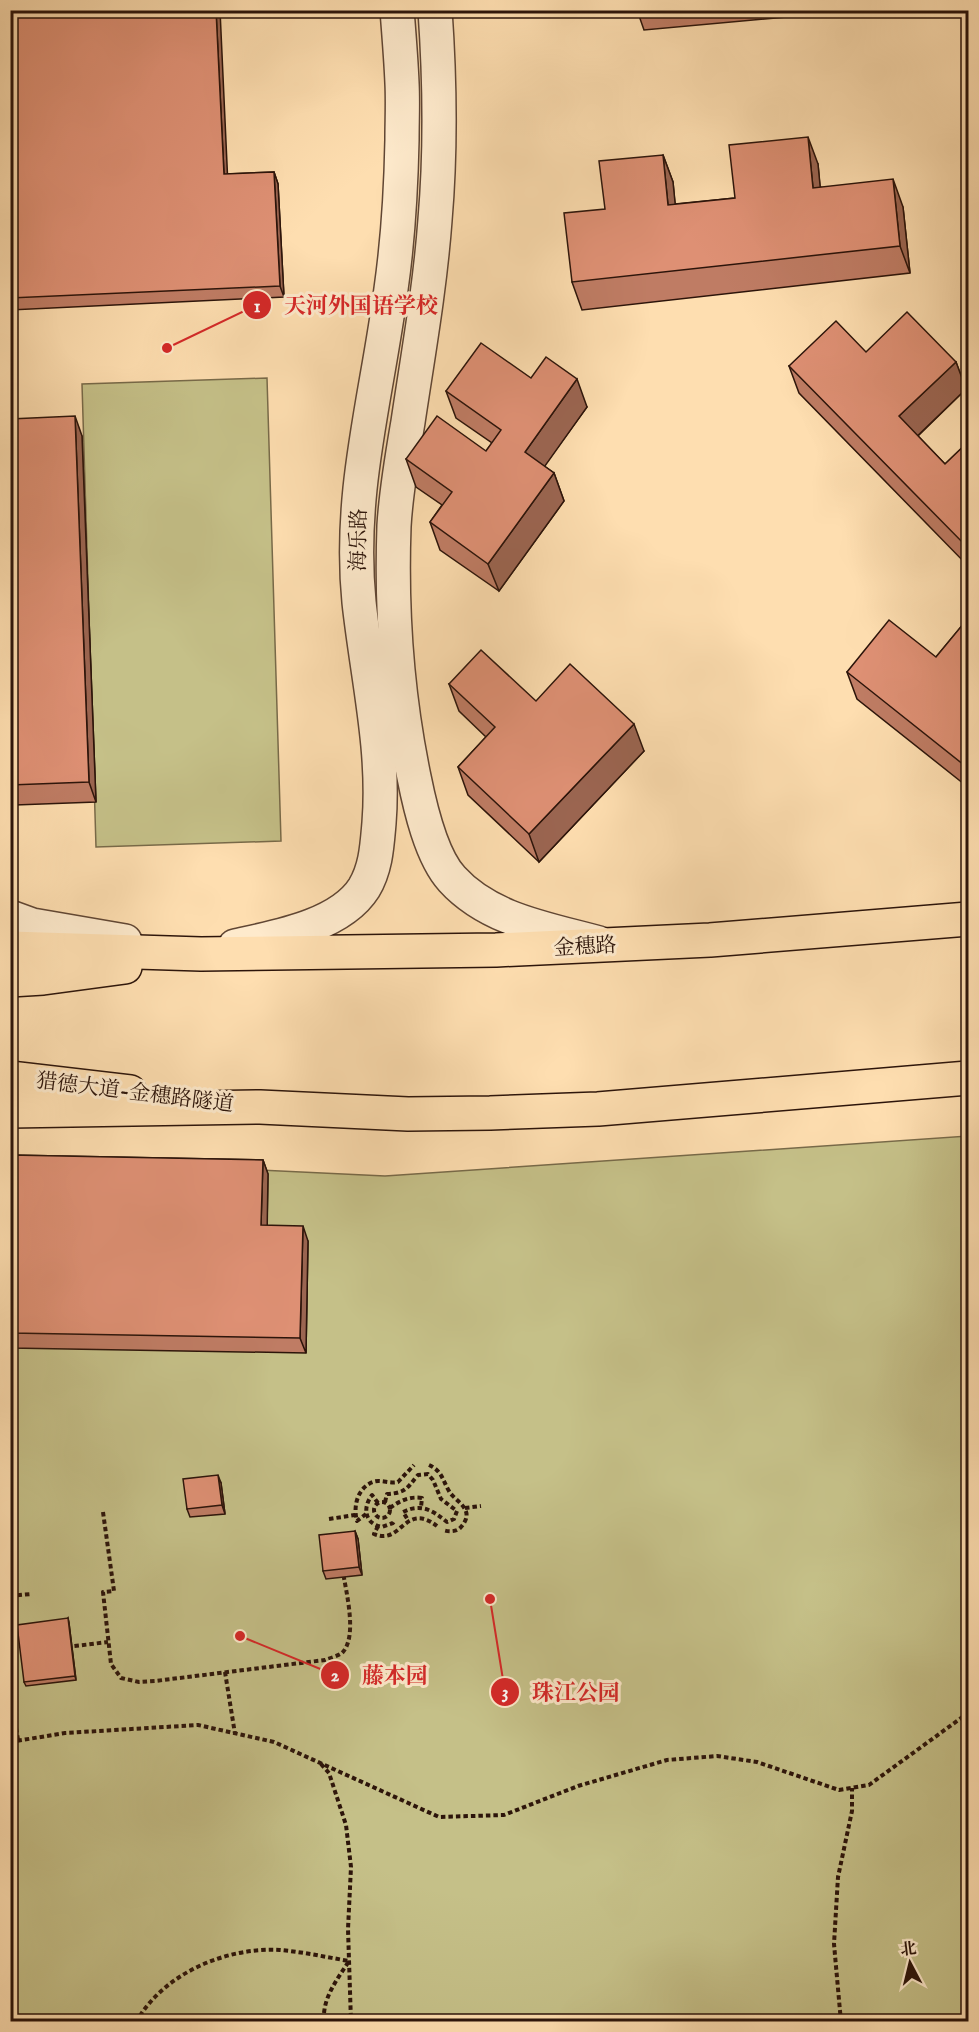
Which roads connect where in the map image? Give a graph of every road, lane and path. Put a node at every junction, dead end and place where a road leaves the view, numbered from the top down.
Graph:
1 (397, 10) edge
2 (435, 10) edge
3 (10, 917) edge
4 (969, 919) edge
5 (606, 945) junction
6 (10, 948) edge
7 (201, 954) junction
8 (10, 980) edge
9 (10, 1078) edge
10 (969, 1078) edge
11 (260, 1107) junction
12 (10, 1111) edge
13 (414, 1465) dead end
14 (429, 1465) dead end
15 (443, 1476) junction
16 (433, 1480) junction
17 (398, 1482) junction
18 (402, 1491) junction
19 (385, 1502) junction
20 (378, 1503) junction
21 (481, 1506) dead end
22 (421, 1507) junction
23 (390, 1508) junction
24 (465, 1508) junction
25 (103, 1512) dead end
26 (366, 1514) junction
27 (356, 1515) junction
28 (329, 1519) dead end
29 (395, 1520) dead end
30 (408, 1520) junction
31 (447, 1522) junction
32 (378, 1526) junction
33 (436, 1526) dead end
34 (343, 1567) edge
35 (31, 1594) dead end
36 (10, 1596) edge
37 (108, 1642) junction
38 (64, 1647) edge
39 (225, 1672) junction
40 (10, 1692) edge
41 (969, 1713) edge
42 (235, 1734) junction
43 (18, 1740) junction
44 (10, 1742) edge
45 (319, 1761) junction
46 (852, 1788) junction
47 (349, 1961) junction
48 (136, 2022) edge
49 (324, 2022) edge
50 (351, 2022) edge
51 (841, 2022) edge

1 - 7 street, 海乐路
2 - 5 street, 海乐路
3 - 7 street
4 - 5 main road, 金穗路
5 - 7 main road, 金穗路
6 - 7 main road
7 - 8 main road
9 - 11 main road, 猎德大道-金穗路隧道
10 - 11 main road
11 - 12 main road
13 - 17 path
14 - 15 path
15 - 16 path
15 - 24 path
16 - 18 path
16 - 31 path
17 - 18 path
17 - 27 path
18 - 19 path
19 - 20 path
19 - 23 path
20 - 23 path
20 - 26 path
21 - 24 path
22 - 23 path
22 - 30 path
22 - 31 path
24 - 31 path
25 - 37 path
26 - 27 path
26 - 32 path
27 - 28 path
29 - 32 path
30 - 32 path
30 - 33 path
34 - 39 path
35 - 36 path
37 - 38 path
37 - 39 path
39 - 42 path
40 - 43 path
41 - 46 path
42 - 43 path
42 - 45 path
43 - 44 path
45 - 46 path
45 - 47 path
46 - 51 path
47 - 48 path
47 - 49 path
47 - 50 path

